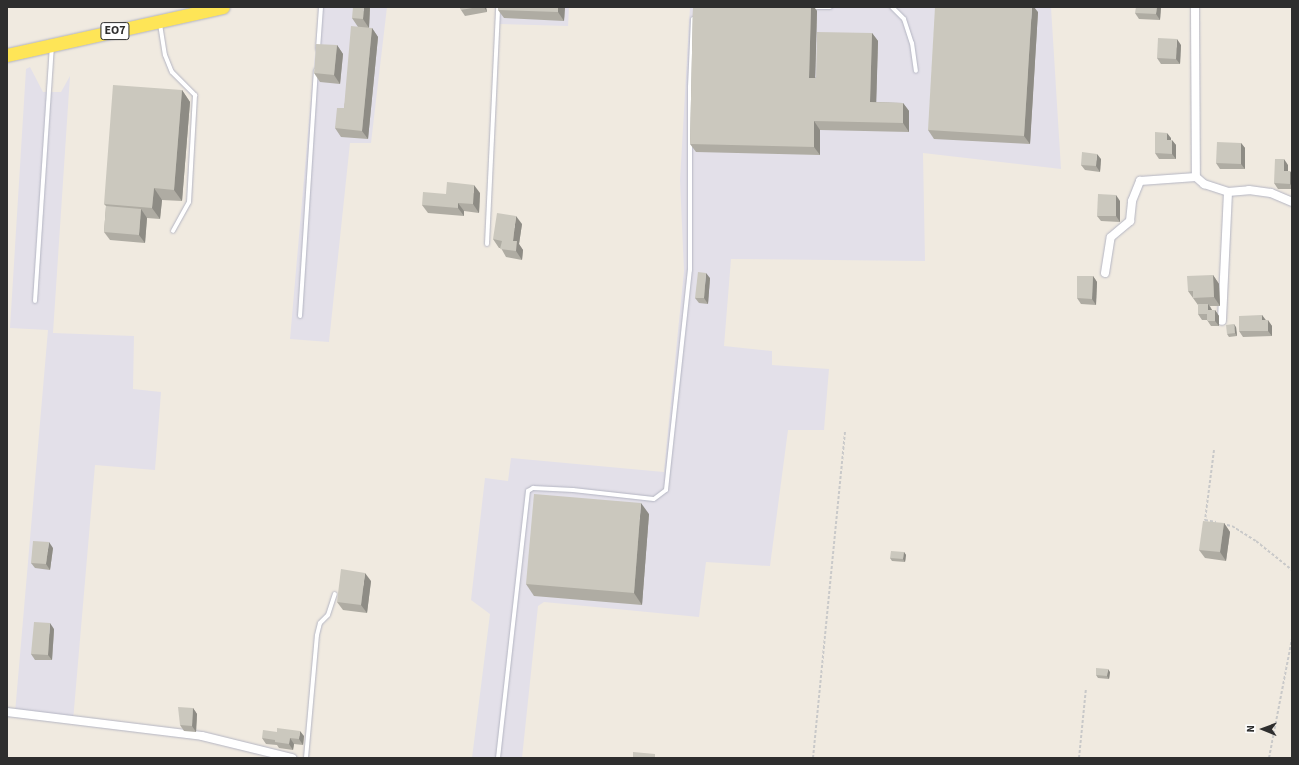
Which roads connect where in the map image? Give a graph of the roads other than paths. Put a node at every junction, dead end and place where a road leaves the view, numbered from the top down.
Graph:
1 (223, 7) edge
2 (321, 7) edge
3 (498, 7) edge
4 (800, 7) edge
5 (830, 7) edge
6 (892, 7) edge
7 (1195, 7) edge
8 (693, 14) edge
9 (160, 21) junction
10 (52, 45) junction
11 (7, 55) edge
12 (317, 58) edge
13 (316, 65) edge
14 (916, 71) dead end
15 (1196, 177) junction
16 (1228, 192) junction
17 (1292, 202) edge
18 (173, 231) dead end
19 (487, 244) dead end
20 (1105, 273) dead end
21 (35, 301) dead end
22 (300, 316) dead end
23 (1222, 321) dead end
24 (335, 594) dead end
25 (7, 712) edge
26 (292, 758) edge
27 (306, 758) edge
28 (498, 758) edge

1 - 9 main road, ΕΟ7
2 - 12 lane
3 - 19 lane
4 - 5 lane
6 - 14 lane
7 - 15 street
8 - 28 lane
9 - 10 main road, ΕΟ7
9 - 18 lane
10 - 11 main road, ΕΟ7
10 - 21 lane
13 - 22 lane
15 - 16 street
15 - 20 street
16 - 17 street
16 - 23 street
24 - 27 lane
25 - 26 street

